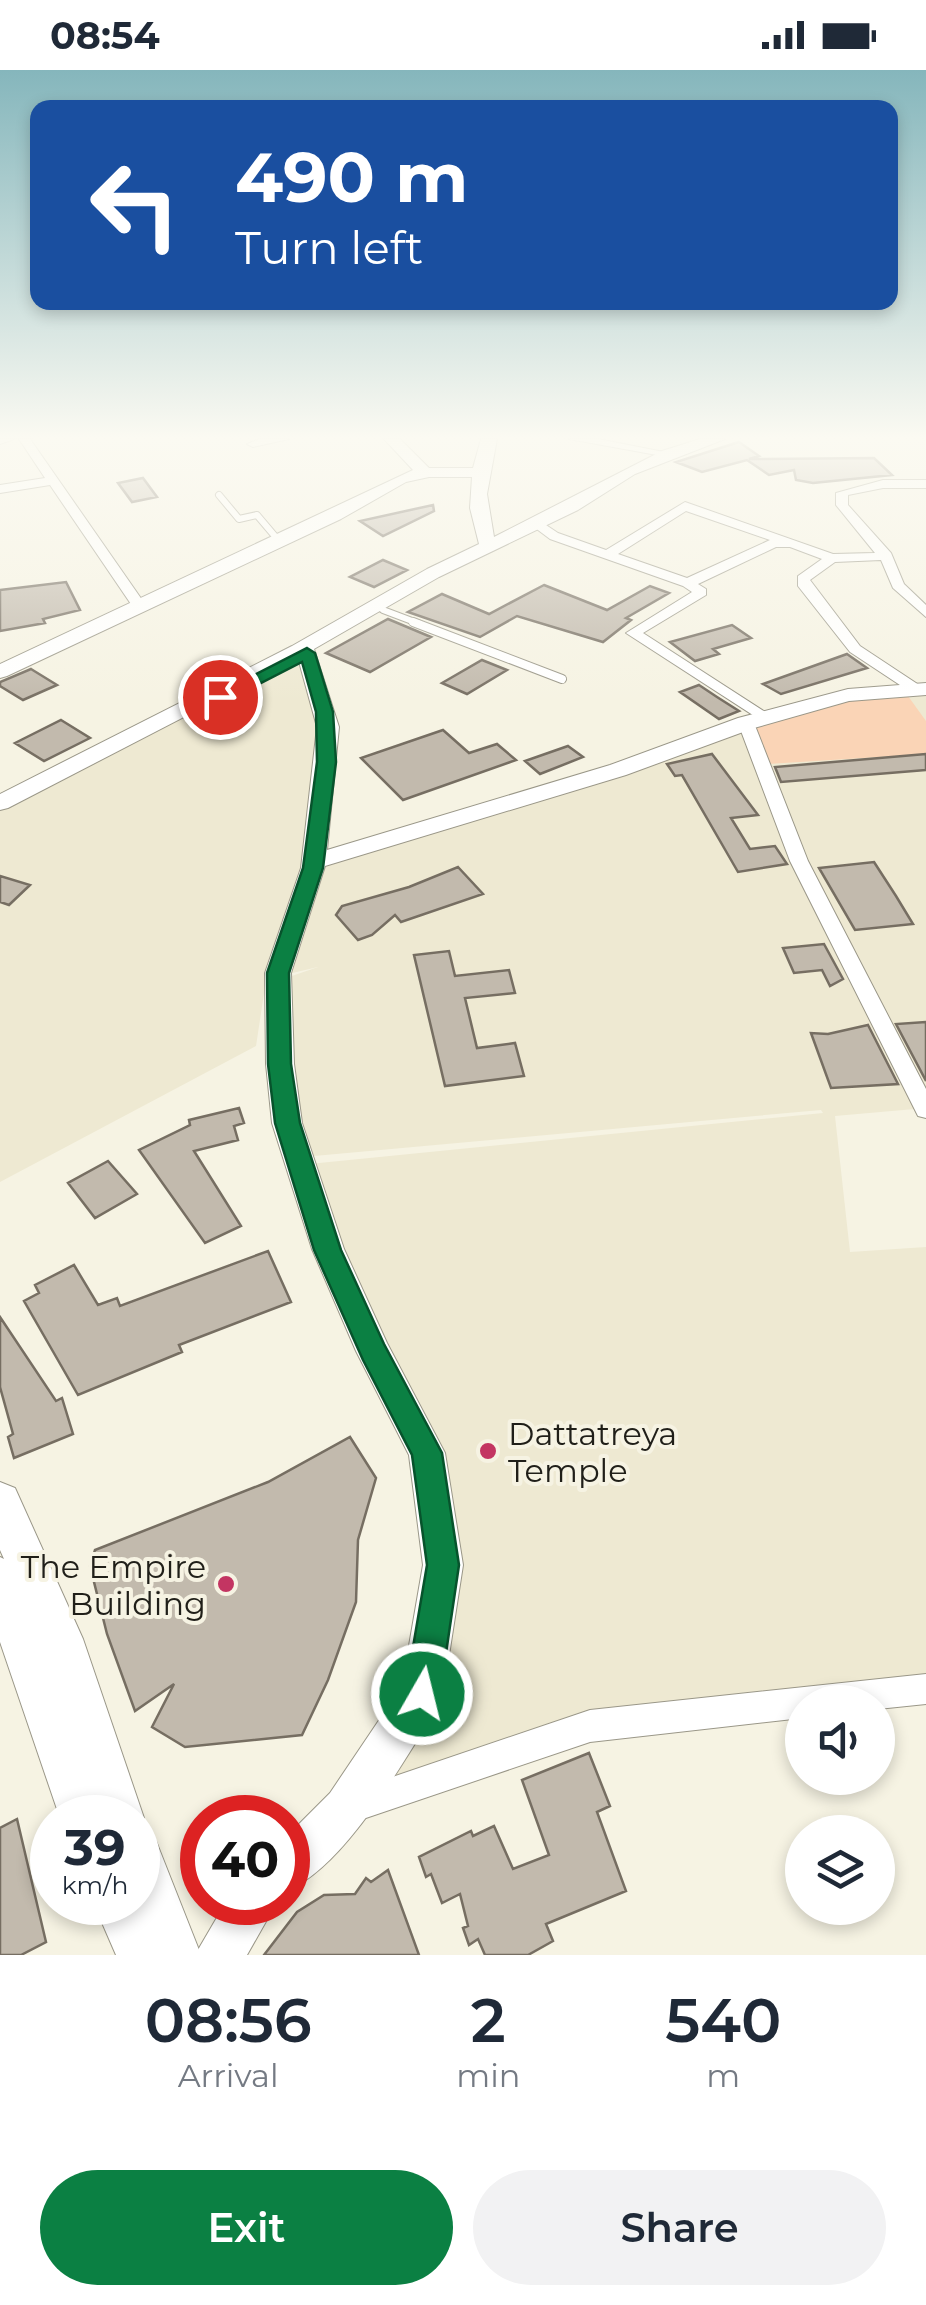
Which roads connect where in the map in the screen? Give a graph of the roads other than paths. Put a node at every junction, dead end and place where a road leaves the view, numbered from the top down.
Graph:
1 (83, 527) edge
2 (267, 527) edge
3 (310, 527) edge
4 (479, 527) edge
5 (530, 527) edge
6 (540, 527) edge
7 (651, 527) edge
8 (746, 527) edge
9 (861, 527) edge
10 (279, 541) junction
11 (792, 543) junction
12 (490, 548) junction
13 (607, 554) junction
14 (886, 556) junction
15 (832, 558) junction
16 (448, 568) junction
17 (688, 583) junction
18 (898, 585) junction
19 (926, 586) edge
20 (140, 607) junction
21 (383, 610) junction
22 (926, 613) edge
23 (303, 651) junction
24 (0, 672) edge
25 (562, 679) dead end
26 (922, 690) edge
27 (756, 721) junction
28 (0, 803) edge
29 (0, 814) edge
30 (314, 862) junction
31 (926, 1110) edge
32 (0, 1502) edge
33 (0, 1579) edge
34 (10, 1640) edge
35 (926, 1689) edge
36 (895, 1692) edge
37 (785, 1704) edge
38 (74, 1795) edge
39 (112, 1795) edge
40 (346, 1809) junction
41 (310, 1846) edge
42 (160, 1916) edge
43 (128, 1925) edge
44 (239, 1925) edge
45 (142, 1955) edge
46 (175, 1955) edge
47 (219, 1955) edge

1 - 20 street
2 - 10 lane
3 - 10 street
4 - 12 street
5 - 12 street
6 - 13 street
7 - 13 street
8 - 11 street
9 - 14 street
10 - 20 street
11 - 15 street
11 - 17 street
12 - 16 street
13 - 17 street
14 - 15 street
14 - 18 street
15 - 26 street
16 - 21 street
16 - 23 street
17 - 27 street
18 - 19 street
18 - 22 street
20 - 24 street
21 - 23 street
21 - 25 lane
23 - 28 street
23 - 29 street
23 - 30 street
26 - 27 street
27 - 30 street
27 - 31 street
30 - 40 street
32 - 39 main road
33 - 34 main road
34 - 38 main road
35 - 36 street
37 - 40 street
40 - 41 street
42 - 46 main road
43 - 45 main road
44 - 47 street

